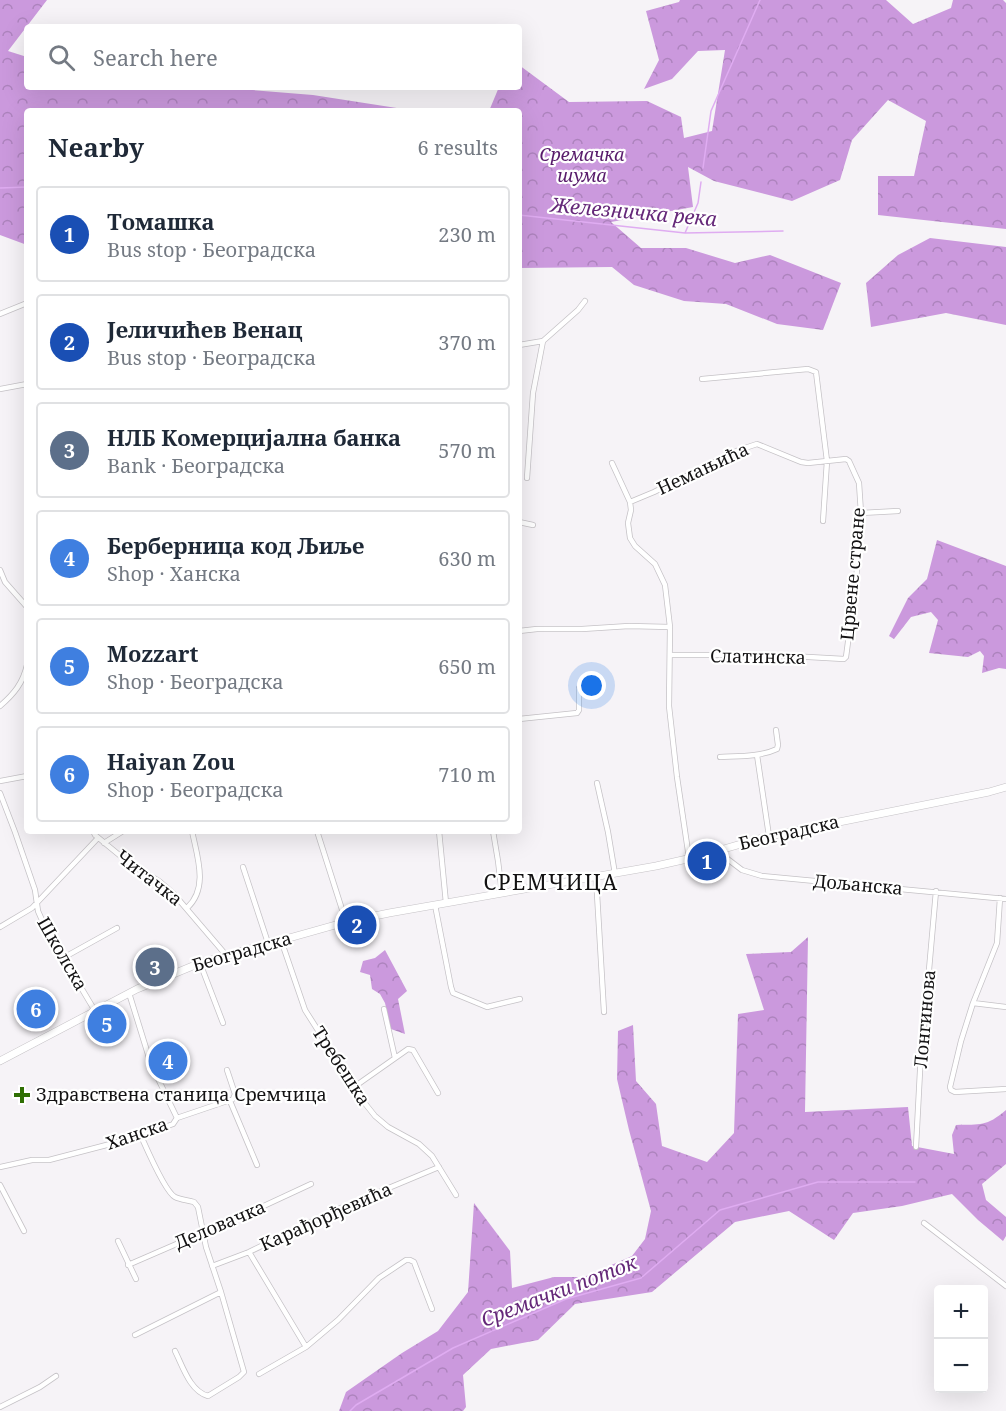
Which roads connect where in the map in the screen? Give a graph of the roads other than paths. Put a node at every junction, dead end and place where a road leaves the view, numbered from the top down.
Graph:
1 (585, 301) dead end
2 (24, 304) edge
3 (0, 314) edge
4 (543, 341) junction
5 (522, 344) edge
6 (702, 379) dead end
7 (24, 385) edge
8 (0, 389) edge
9 (846, 459) joint
10 (827, 461) junction
11 (612, 463) dead end
12 (527, 478) dead end
13 (630, 502) junction
14 (898, 511) dead end
15 (861, 513) junction
16 (823, 520) dead end
17 (522, 523) edge
18 (533, 525) dead end
19 (0, 570) edge
20 (24, 604) edge
21 (670, 627) junction
22 (522, 631) edge
23 (670, 655) junction
24 (846, 657) joint
25 (24, 678) edge
26 (579, 688) dead end
27 (0, 706) edge
28 (522, 719) edge
29 (777, 730) dead end
30 (757, 755) junction
31 (720, 757) dead end
32 (24, 777) edge
33 (0, 781) edge
34 (597, 783) dead end
35 (1006, 787) edge
36 (0, 793) edge
37 (95, 834) edge
38 (118, 834) edge
39 (193, 834) edge
40 (318, 834) edge
41 (439, 834) edge
42 (494, 834) edge
43 (769, 836) junction
44 (98, 838) junction
45 (104, 843) junction
46 (717, 850) junction
47 (689, 858) junction
48 (243, 867) dead end
49 (615, 874) junction
50 (596, 877) junction
51 (936, 891) junction
52 (502, 893) junction
53 (1003, 898) edge
54 (446, 903) junction
55 (36, 904) junction
56 (435, 905) junction
57 (187, 908) junction
58 (346, 922) junction
59 (0, 927) edge
60 (117, 928) dead end
61 (280, 940) junction
62 (268, 943) junction
63 (226, 955) junction
64 (63, 958) junction
65 (200, 963) junction
66 (129, 993) junction
67 (520, 999) dead end
68 (973, 1003) junction
69 (1006, 1007) edge
70 (384, 1009) dead end
71 (95, 1011) junction
72 (604, 1012) dead end
73 (223, 1023) dead end
74 (394, 1058) junction
75 (0, 1061) edge
76 (227, 1070) dead end
77 (354, 1087) junction
78 (1006, 1089) edge
79 (438, 1093) dead end
80 (230, 1101) junction
81 (177, 1118) junction
82 (141, 1136) junction
83 (916, 1147) dead end
84 (257, 1165) dead end
85 (0, 1167) edge
86 (439, 1167) junction
87 (311, 1184) dead end
88 (0, 1185) edge
89 (456, 1196) dead end
90 (924, 1223) dead end
91 (24, 1231) dead end
92 (203, 1232) junction
93 (118, 1241) dead end
94 (249, 1252) junction
95 (128, 1264) junction
96 (212, 1266) junction
97 (136, 1280) dead end
98 (1006, 1286) edge
99 (221, 1292) junction
100 (432, 1309) dead end
101 (135, 1335) dead end
102 (306, 1347) junction
103 (175, 1351) dead end
104 (259, 1374) dead end
105 (56, 1376) dead end
106 (0, 1407) edge

1 - 4 street
2 - 3 street
4 - 5 street
4 - 12 street
6 - 10 street
7 - 8 street
9 - 10 street, Немањића
9 - 15 street, Црвене стране
10 - 13 street, Немањића
10 - 16 street
11 - 13 street
13 - 21 street
14 - 15 street
15 - 24 street, Црвене стране
17 - 18 street
19 - 20 street
21 - 22 street
21 - 23 street
23 - 24 street, Слатинска
23 - 47 street
25 - 27 street
26 - 28 street
29 - 30 street
30 - 31 street
30 - 43 street
32 - 33 street
34 - 49 street
35 - 43 main road, Београдска
36 - 55 street, Школска
37 - 44 street, Читачка
38 - 45 street
39 - 57 street
40 - 58 street
41 - 54 street
42 - 52 street
43 - 46 main road, Београдска
44 - 45 street, Читачка
44 - 55 street
45 - 57 street, Читачка
46 - 47 main road, Београдска
46 - 51 street, Дољанска
47 - 49 main road, Београдска
48 - 62 street
49 - 50 main road, Београдска
50 - 52 main road, Београдска
50 - 72 street
51 - 53 street, Дољанска
51 - 83 street, Лонгинова
52 - 54 main road, Београдска
53 - 68 street
54 - 56 main road, Београдска
55 - 59 street
55 - 64 street, Школска
56 - 58 main road, Београдска
56 - 67 street
57 - 63 street, Читачка
58 - 61 main road, Београдска
60 - 64 street
61 - 62 main road, Београдска
61 - 77 street, Требешка
62 - 63 main road, Београдска
63 - 65 main road, Београдска
64 - 71 street, Школска
65 - 66 main road, Београдска
65 - 73 street
66 - 71 main road, Београдска
66 - 81 street, Ханска
68 - 69 street
68 - 78 street
70 - 74 street
71 - 75 main road, Београдска
74 - 77 street
74 - 79 street
76 - 80 street
77 - 86 street, Требешка
80 - 81 street
80 - 84 street
81 - 82 street, Ханска
82 - 85 street, Ханска
82 - 92 street
86 - 89 street, Требешка
86 - 94 street, Карађорђевића
87 - 92 street, Деловачка
88 - 91 street
90 - 98 street
92 - 95 street, Деловачка
92 - 96 street
93 - 95 street
94 - 96 street, Карађорђевића
94 - 102 street
95 - 97 street
96 - 99 street
99 - 101 street
99 - 103 street
100 - 102 street
102 - 104 street
105 - 106 street

